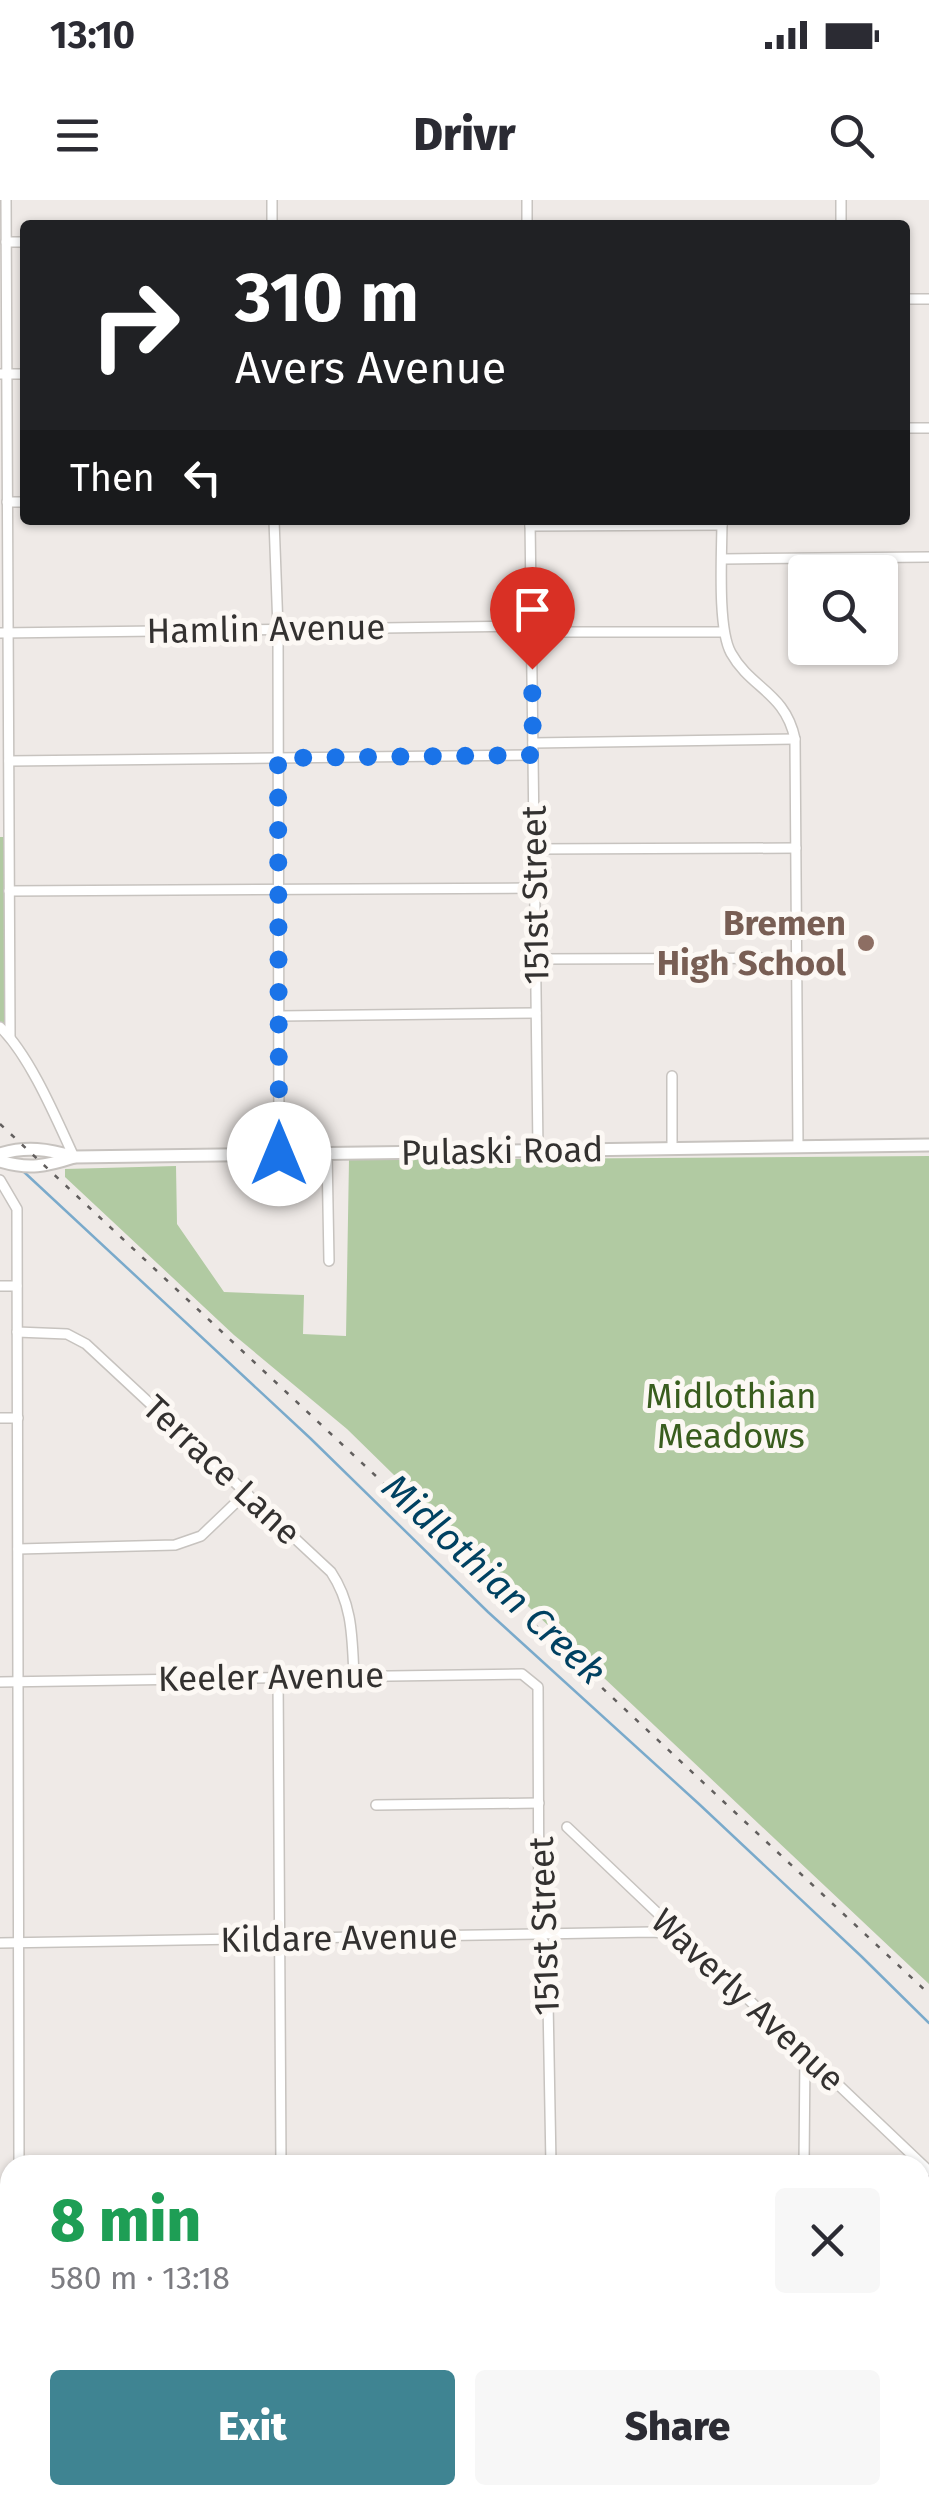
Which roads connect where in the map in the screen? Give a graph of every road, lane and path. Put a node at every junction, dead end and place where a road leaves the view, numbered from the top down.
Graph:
1 (6, 200) edge
2 (6, 242) junction
3 (20, 242) edge
4 (3, 374) edge
5 (7, 502) junction
6 (20, 502) edge
7 (274, 525) edge
8 (530, 525) edge
9 (722, 525) edge
10 (929, 557) edge
11 (722, 559) junction
12 (278, 629) junction
13 (532, 629) junction
14 (4, 632) edge
15 (723, 632) junction
16 (795, 739) junction
17 (533, 742) junction
18 (533, 755) junction
19 (278, 758) junction
20 (8, 761) junction
21 (796, 848) junction
22 (534, 849) junction
23 (278, 888) junction
24 (535, 888) junction
25 (9, 891) junction
26 (797, 958) junction
27 (536, 959) junction
28 (536, 1013) junction
29 (279, 1016) junction
30 (0, 1027) edge
31 (10, 1036) junction
32 (672, 1076) dead end
33 (929, 1145) edge
34 (798, 1147) junction
35 (672, 1148) junction
36 (538, 1150) junction
37 (327, 1153) junction
38 (279, 1154) junction
39 (74, 1156) junction
40 (0, 1158) edge
41 (0, 1180) edge
42 (329, 1261) dead end
43 (0, 1286) edge
44 (17, 1286) junction
45 (17, 1332) junction
46 (0, 1418) edge
47 (18, 1418) junction
48 (247, 1492) junction
49 (18, 1549) junction
50 (278, 1676) junction
51 (354, 1676) junction
52 (19, 1681) junction
53 (0, 1682) edge
54 (538, 1687) joint
55 (539, 1802) junction
56 (376, 1805) dead end
57 (567, 1827) dead end
58 (539, 1934) junction
59 (678, 1934) junction
60 (279, 1939) junction
61 (0, 1943) edge
62 (20, 1943) junction
63 (804, 2054) junction
64 (19, 2155) edge
65 (281, 2155) edge
66 (550, 2155) edge
67 (804, 2155) edge
68 (912, 2155) edge

1 - 2 street
2 - 3 street
2 - 4 street
4 - 5 street
5 - 6 street
5 - 14 street
7 - 12 street
8 - 13 street, 151st Street
9 - 11 street
10 - 11 street
11 - 15 street
12 - 13 street, Hamlin Avenue
12 - 14 street, Hamlin Avenue
12 - 19 street
13 - 15 street, Hamlin Avenue
13 - 17 street, 151st Street
14 - 20 street
15 - 16 street
16 - 17 street
16 - 21 street
17 - 18 street, 151st Street
18 - 19 street
18 - 22 street, 151st Street
19 - 20 street
19 - 23 street
20 - 25 street
21 - 22 street
21 - 26 street
22 - 24 street, 151st Street
23 - 24 street
23 - 25 street
23 - 29 street
24 - 27 street, 151st Street
25 - 31 street
26 - 27 street
26 - 34 street
27 - 28 street, 151st Street
28 - 29 street
28 - 36 street, 151st Street
29 - 38 street
30 - 31 street
31 - 39 street
32 - 35 street
33 - 34 main road, Pulaski Road
34 - 35 main road, Pulaski Road
35 - 36 main road, Pulaski Road
36 - 37 main road, Pulaski Road
37 - 38 main road, Pulaski Road
37 - 42 street
38 - 39 main road, Pulaski Road
39 - 40 main road, Pulaski Road
41 - 44 street
43 - 44 street
44 - 45 street
45 - 47 street
45 - 48 street, Terrace Lane
46 - 47 street
47 - 49 street
48 - 49 street
48 - 51 street, Terrace Lane
49 - 52 street
50 - 51 street, Keeler Avenue
50 - 52 street, Keeler Avenue
50 - 60 street
51 - 54 street, Keeler Avenue
52 - 53 street, Keeler Avenue
52 - 62 street
54 - 55 street, 151st Street
55 - 56 street
55 - 58 street, 151st Street
57 - 59 street, Waverly Avenue
58 - 59 street, Kildare Avenue
58 - 60 street, Kildare Avenue
58 - 66 street, 151st Street
59 - 63 street, Waverly Avenue
60 - 62 street, Kildare Avenue
60 - 65 street
61 - 62 street, Kildare Avenue
62 - 64 street
63 - 67 street
63 - 68 street, Waverly Avenue

